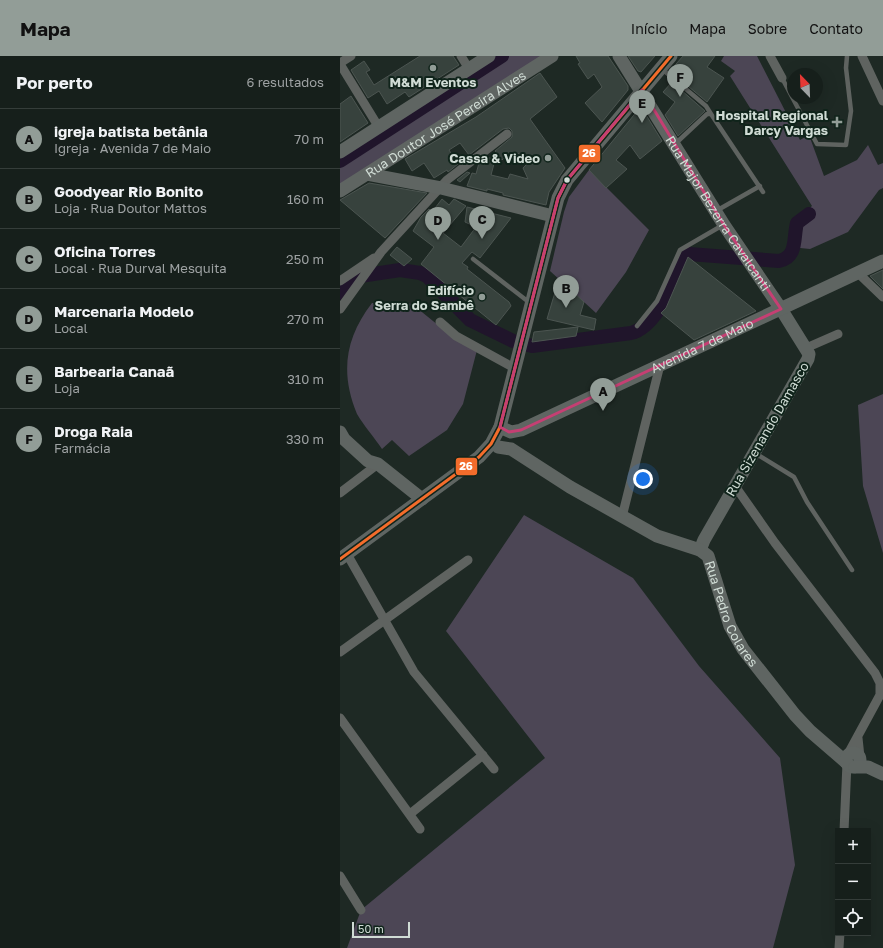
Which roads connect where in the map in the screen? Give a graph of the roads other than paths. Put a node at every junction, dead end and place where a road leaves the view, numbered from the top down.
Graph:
1 (351, 56) edge
2 (461, 56) edge
3 (489, 56) edge
4 (552, 56) edge
5 (619, 56) edge
6 (671, 56) edge
7 (770, 56) edge
8 (847, 56) edge
9 (862, 56) edge
10 (340, 64) edge
11 (469, 68) junction
12 (660, 68) junction
13 (782, 78) joint
14 (642, 90) junction
15 (883, 101) edge
16 (711, 114) junction
17 (378, 126) junction
18 (507, 134) dead end
19 (675, 144) junction
20 (340, 152) edge
21 (367, 174) junction
22 (760, 186) junction
23 (441, 188) junction
24 (340, 191) edge
25 (763, 192) dead end
26 (716, 211) junction
27 (553, 216) junction
28 (724, 224) junction
29 (381, 252) junction
30 (473, 259) dead end
31 (883, 261) edge
32 (858, 273) junction
33 (340, 281) edge
34 (883, 297) edge
35 (531, 304) junction
36 (340, 309) edge
37 (782, 309) junction
38 (440, 322) dead end
39 (637, 326) dead end
40 (838, 334) dead end
41 (806, 348) junction
42 (660, 365) junction
43 (516, 369) junction
44 (500, 427) junction
45 (521, 430) junction
46 (340, 432) edge
47 (498, 447) junction
48 (754, 452) junction
49 (479, 457) junction
50 (378, 464) junction
51 (735, 486) junction
52 (340, 493) edge
53 (422, 498) junction
54 (622, 517) junction
55 (700, 550) junction
56 (343, 557) edge
57 (468, 560) dead end
58 (852, 570) dead end
59 (385, 620) junction
60 (340, 652) edge
61 (881, 696) edge
62 (340, 718) edge
63 (483, 754) junction
64 (852, 763) junction
65 (494, 769) dead end
66 (883, 774) edge
67 (410, 814) junction
68 (844, 828) edge
69 (420, 829) dead end
70 (340, 876) edge
71 (361, 910) dead end
72 (840, 936) edge
73 (839, 948) edge

1 - 10 street
2 - 11 street
3 - 11 main road
4 - 21 main road, Rua Doutor José Pereira Alves
5 - 14 main road, Rua Major Bezerra Cavalcanti
6 - 12 main road
7 - 13 street
8 - 13 lane
9 - 15 street
10 - 17 street
11 - 17 main road
12 - 14 main road
12 - 16 lane
14 - 19 main road, Rua Major Bezerra Cavalcanti
14 - 27 main road
16 - 19 lane
16 - 22 lane
17 - 20 main road
18 - 23 street
19 - 26 main road, Rua Major Bezerra Cavalcanti
21 - 23 main road
21 - 24 main road, Rua Doutor José Pereira Alves
22 - 25 lane
22 - 26 lane
23 - 27 main road
23 - 29 street
26 - 28 main road, Rua Major Bezerra Cavalcanti
27 - 35 main road
28 - 37 main road, Rua Major Bezerra Cavalcanti
28 - 39 lane
29 - 33 street
29 - 36 street
30 - 35 lane
31 - 32 main road, Avenida 7 de Maio
32 - 34 street
32 - 37 main road, Avenida 7 de Maio
35 - 43 main road
37 - 41 main road, Rua Sizenando Damasco
37 - 42 main road, Avenida 7 de Maio
38 - 43 street
40 - 41 street
41 - 48 main road, Rua Sizenando Damasco
42 - 45 main road, Avenida 7 de Maio
42 - 54 street
43 - 44 main road
44 - 45 main road
44 - 49 main road
45 - 47 main road, Avenida 7 de Maio
46 - 50 main road
47 - 49 main road, Avenida 7 de Maio
47 - 54 main road, Rua Pedro Colares
48 - 51 main road, Rua Sizenando Damasco
48 - 58 lane
49 - 53 main road
50 - 52 street
50 - 53 main road
51 - 55 main road, Rua Sizenando Damasco
51 - 61 street
53 - 56 main road
54 - 55 main road, Rua Pedro Colares
55 - 64 main road, Rua Pedro Colares
56 - 59 street
57 - 59 street
59 - 60 street
59 - 63 street
61 - 64 street
62 - 67 street
63 - 65 street
63 - 67 street
64 - 66 main road, Rua Pedro Colares
64 - 68 street
67 - 69 street
70 - 71 street
72 - 73 street

